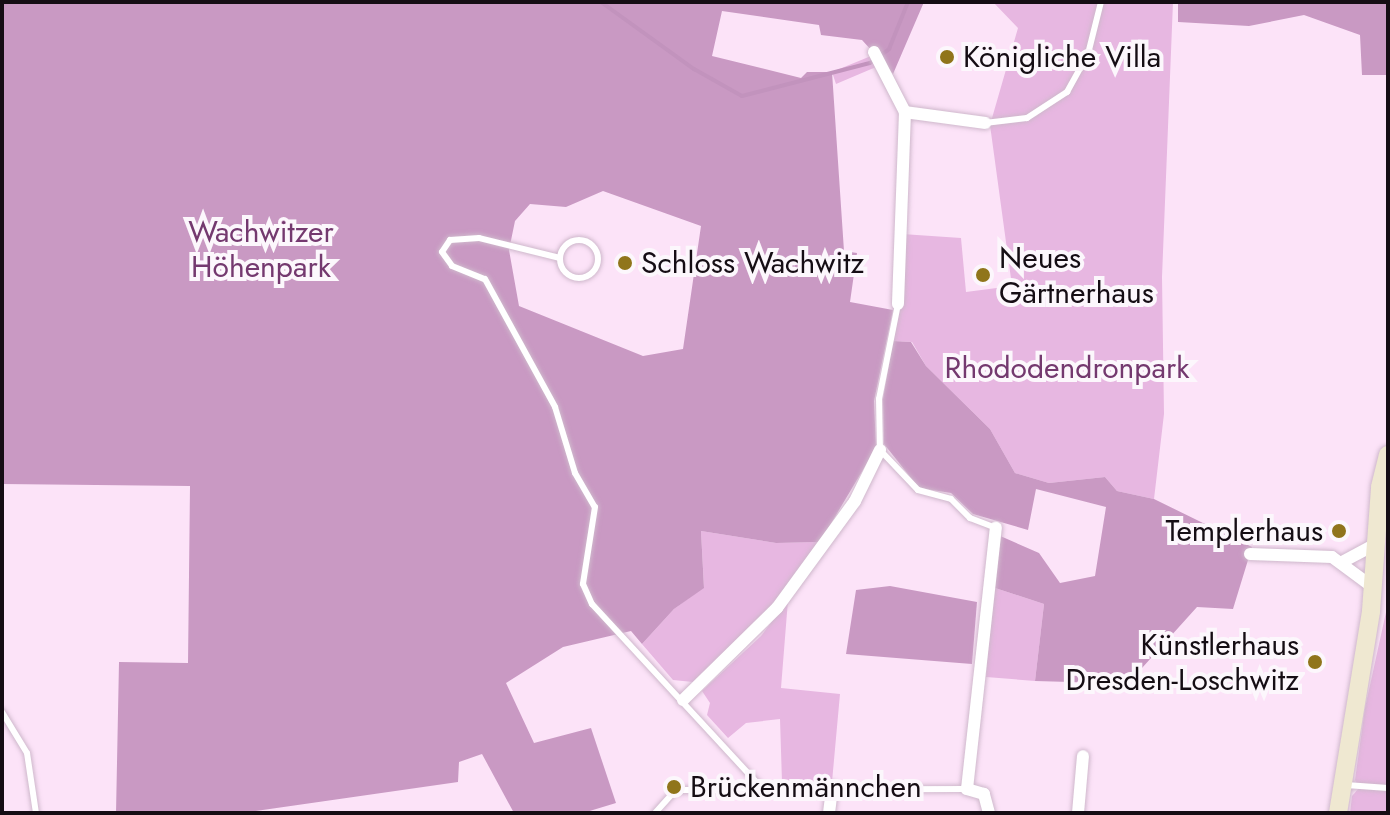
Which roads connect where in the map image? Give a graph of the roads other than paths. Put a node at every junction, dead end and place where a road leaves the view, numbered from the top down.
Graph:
1 (1101, 2) edge
2 (874, 52) dead end
3 (905, 112) junction
4 (985, 123) joint
5 (560, 258) junction
6 (898, 304) joint
7 (880, 450) junction
8 (1388, 455) edge
9 (996, 528) joint
10 (1378, 543) junction
11 (1250, 554) dead end
12 (1344, 561) junction
13 (1374, 588) junction
14 (683, 700) junction
15 (2, 712) edge
16 (1083, 756) dead end
17 (1342, 785) junction
18 (760, 786) junction
19 (832, 787) junction
20 (1388, 788) edge
21 (967, 789) junction
22 (36, 813) edge
23 (655, 813) edge
24 (829, 813) edge
25 (989, 813) edge
26 (1078, 813) edge
27 (1338, 813) edge

1 - 4 lane
2 - 3 street
3 - 4 street
3 - 6 street
5 - 5 lane
5 - 14 lane
6 - 7 lane
7 - 9 lane
7 - 14 street
8 - 10 main road
9 - 21 street
10 - 12 street
10 - 13 main road
11 - 12 street
12 - 13 street
13 - 17 main road
14 - 18 lane
15 - 22 lane
16 - 26 street
17 - 20 lane
17 - 27 main road
18 - 19 lane
18 - 23 lane
19 - 21 lane
19 - 24 street
21 - 25 street

